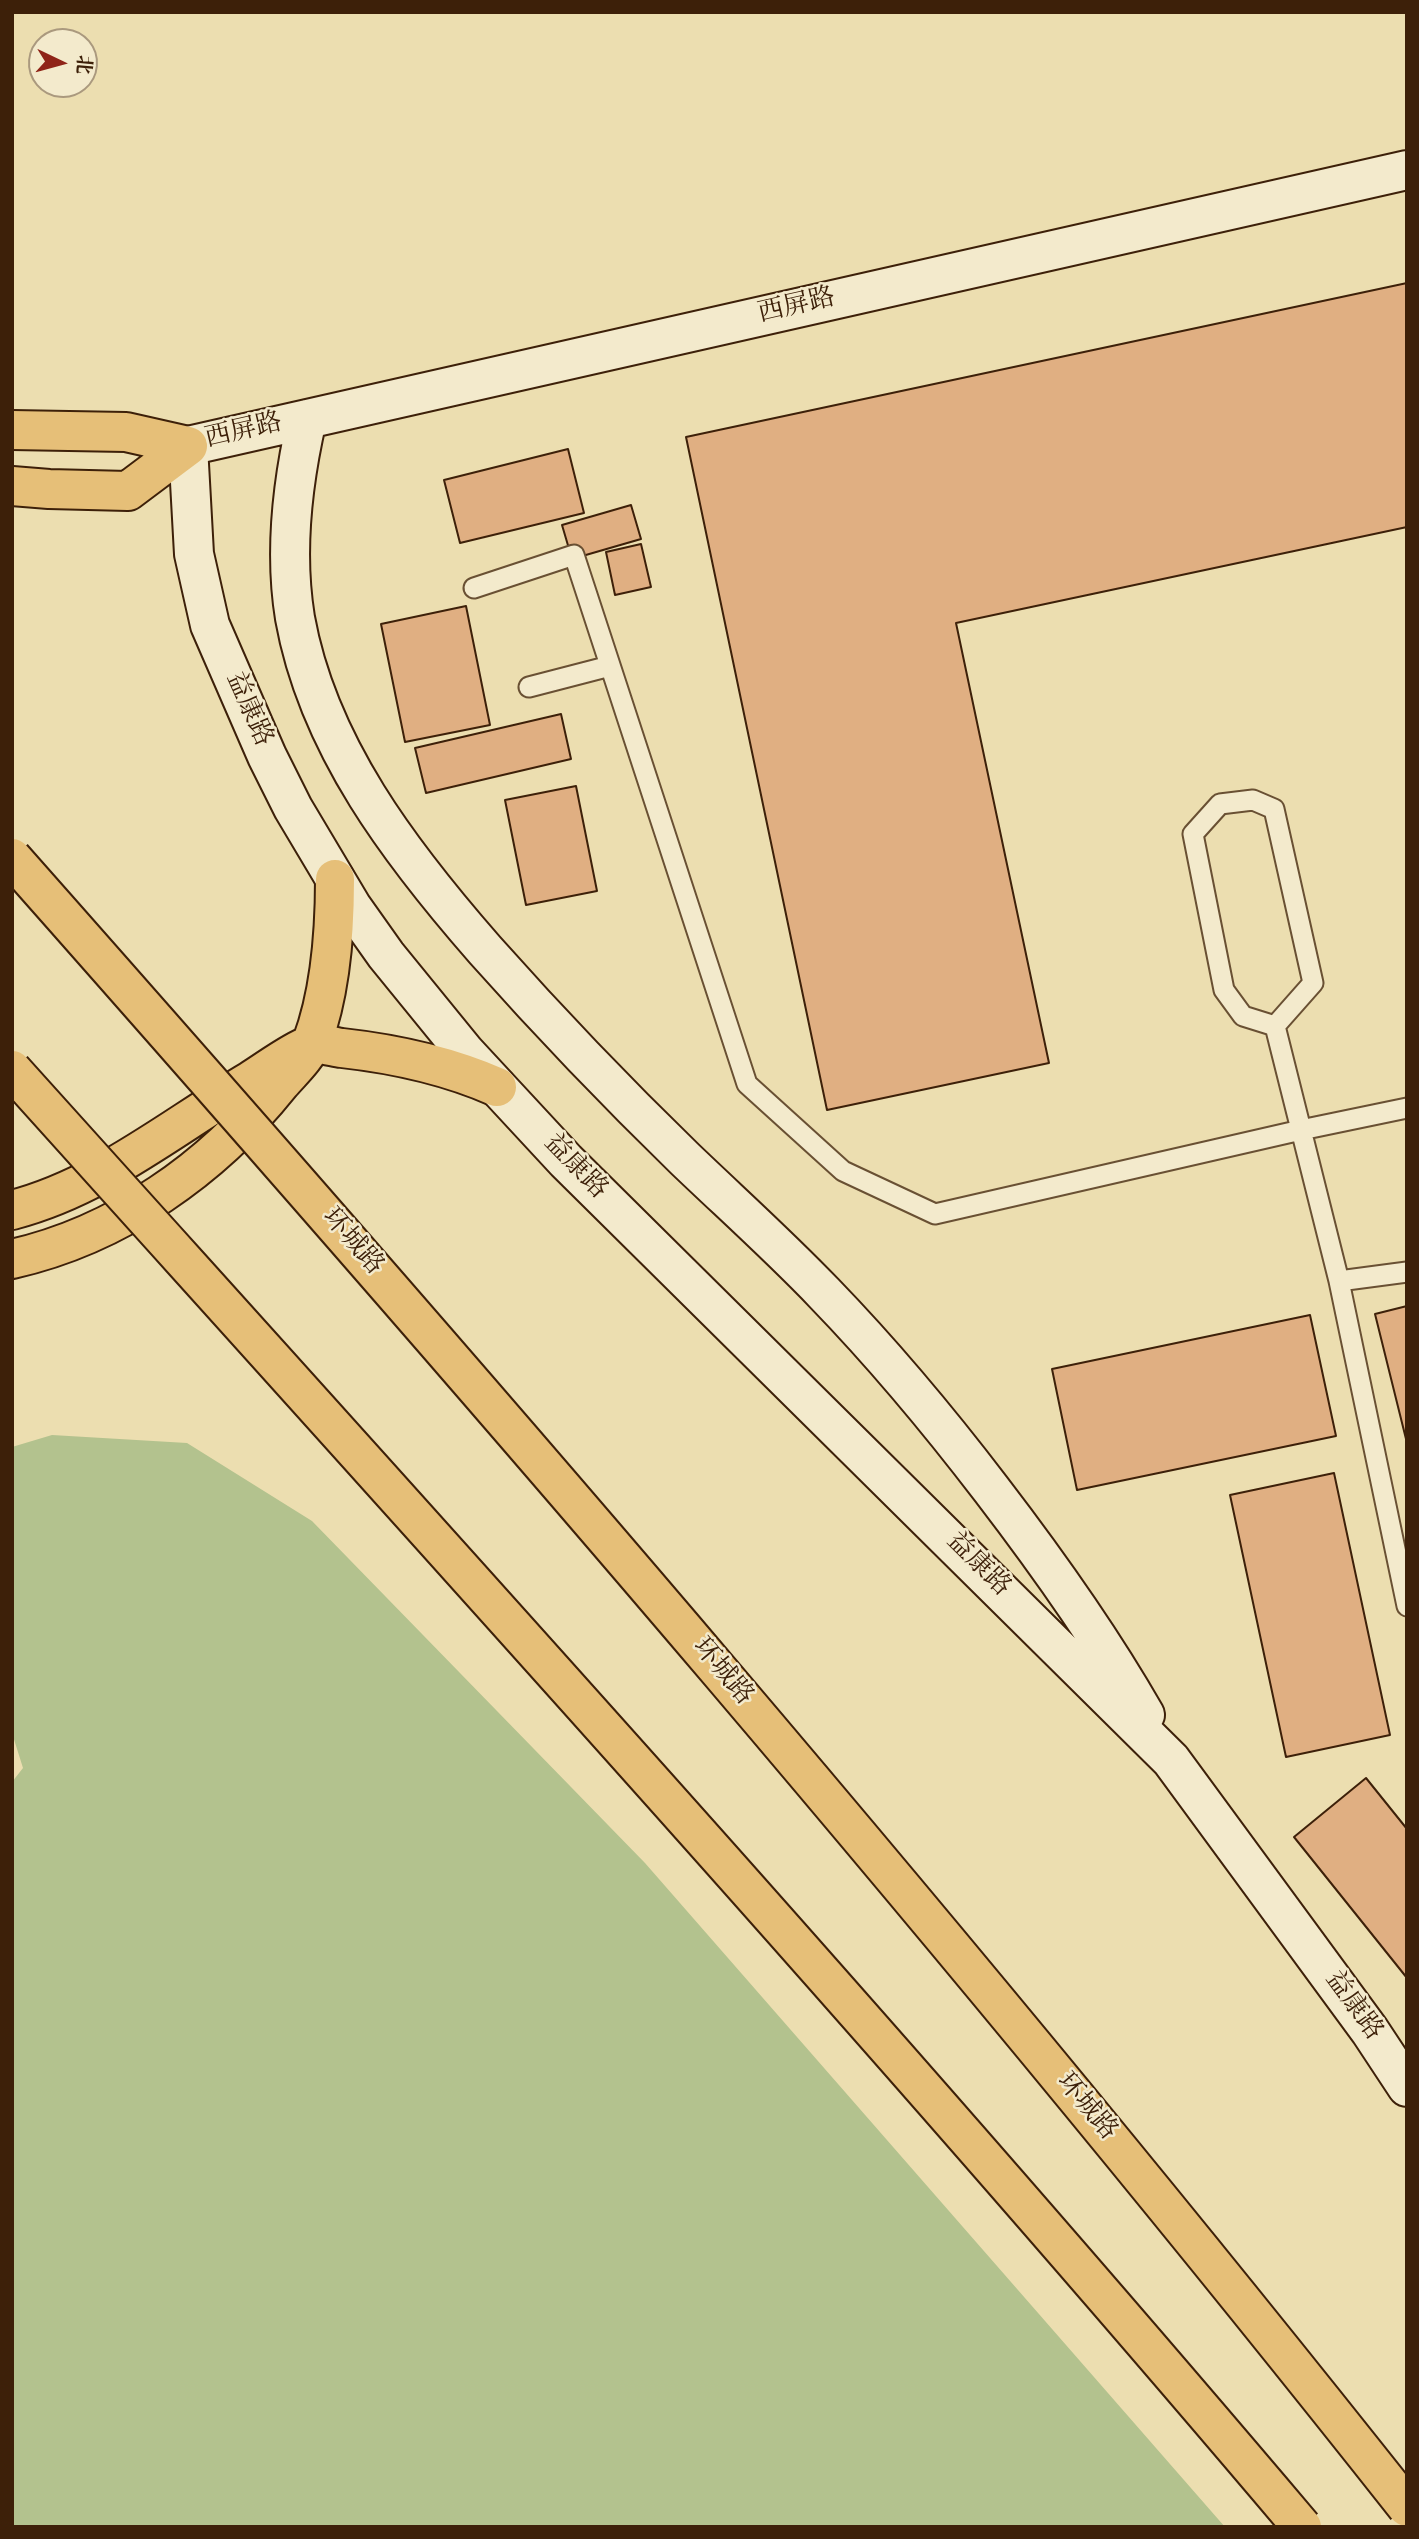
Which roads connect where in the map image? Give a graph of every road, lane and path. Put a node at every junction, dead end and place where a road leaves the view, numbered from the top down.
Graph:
1 (1407, 170) edge
2 (307, 419) junction
3 (12, 430) edge
4 (188, 446) junction
5 (12, 486) edge
6 (474, 588) dead end
7 (610, 666) junction
8 (529, 687) dead end
9 (12, 858) edge
10 (335, 879) junction
11 (1275, 1026) junction
12 (312, 1044) junction
13 (12, 1070) edge
14 (497, 1087) junction
15 (1407, 1108) edge
16 (1301, 1130) junction
17 (12, 1210) edge
18 (12, 1259) edge
19 (1407, 1272) edge
20 (1339, 1281) junction
21 (1407, 1606) edge
22 (1171, 1760) junction
23 (1406, 2085) edge
24 (1407, 2507) edge
25 (1302, 2527) edge

1 - 2 main road, 西屏路
2 - 4 main road, 西屏路
2 - 22 main road, 益康路
3 - 4 main road
4 - 5 main road
4 - 10 main road, 益康路
6 - 7 lane
7 - 8 lane
7 - 16 lane
9 - 24 main road, 环城路, bridge
10 - 12 main road
10 - 14 main road, 益康路
11 - 11 lane
11 - 16 lane
12 - 14 main road
12 - 17 main road
12 - 18 main road
13 - 25 main road, bridge
14 - 22 main road, 益康路
15 - 16 lane
16 - 20 lane
19 - 20 lane
20 - 21 lane
22 - 23 main road, 益康路

